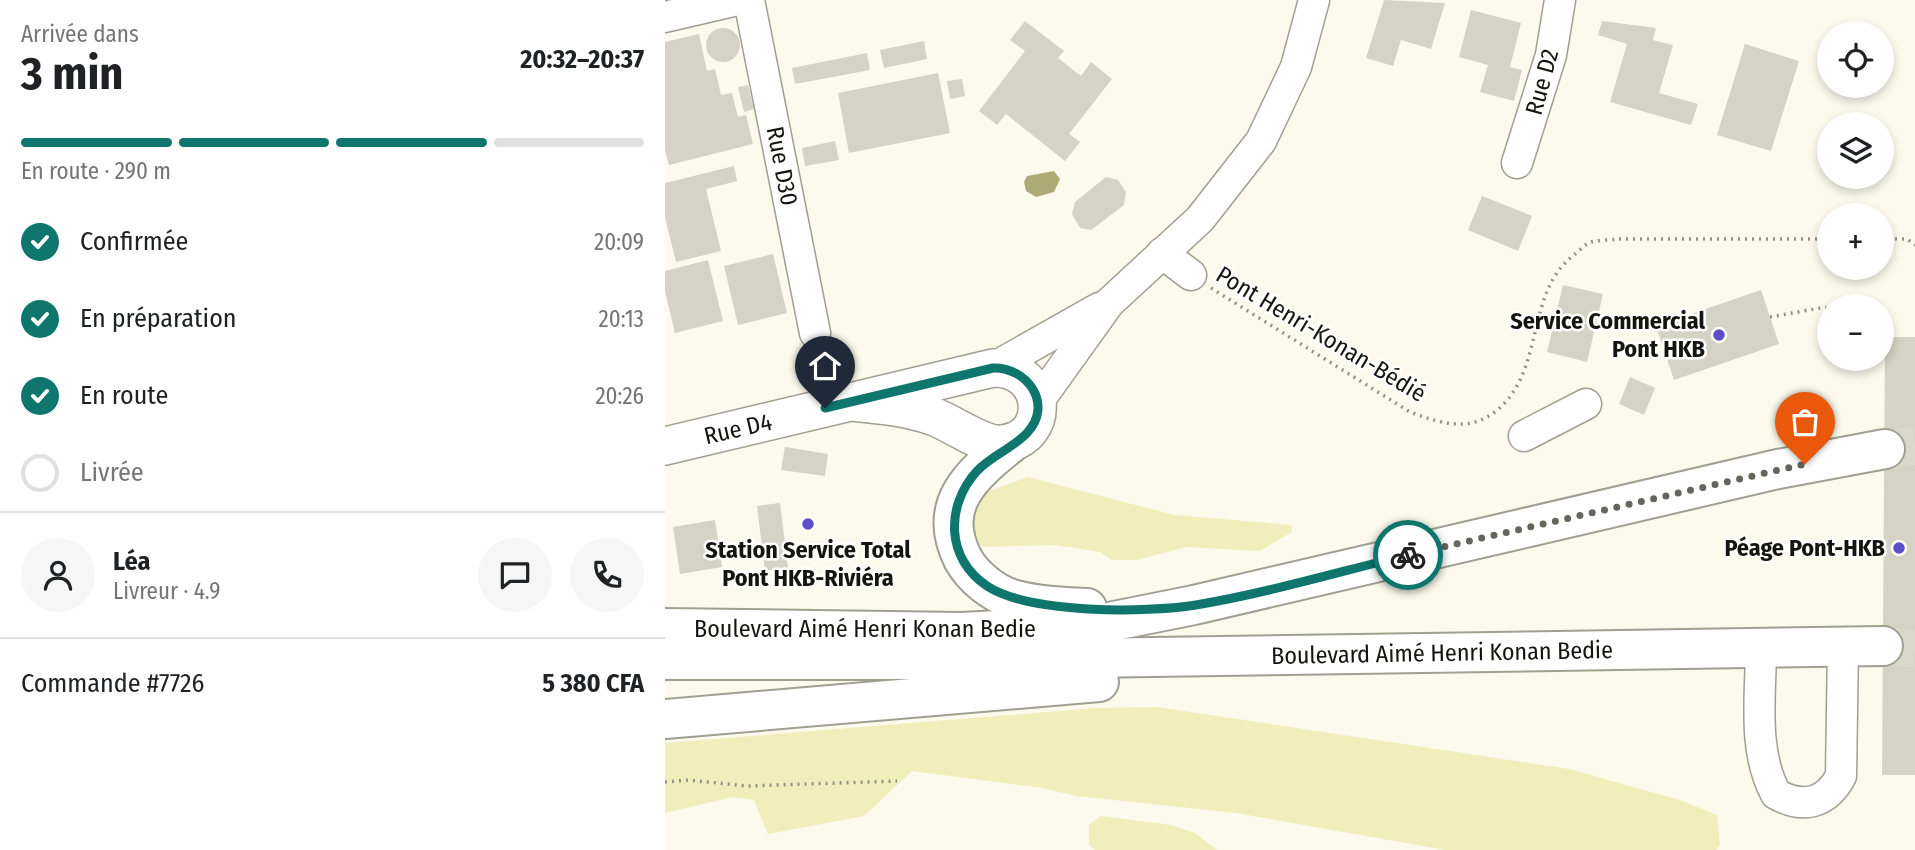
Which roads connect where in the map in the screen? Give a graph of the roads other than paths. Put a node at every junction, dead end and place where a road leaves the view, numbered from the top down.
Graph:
1 (738, 0) edge
2 (749, 0) edge
3 (1314, 0) edge
4 (1560, 0) edge
5 (665, 17) edge
6 (1517, 163) dead end
7 (1161, 253) junction
8 (1191, 275) road end
9 (1109, 303) junction
10 (815, 333) dead end
11 (986, 371) junction
12 (852, 402) junction
13 (1038, 402) junction
14 (1586, 404) dead end
15 (972, 433) junction
16 (1524, 436) dead end
17 (1011, 443) junction
18 (665, 446) edge
19 (1885, 449) tunnel mouth
20 (1194, 605) junction
21 (665, 628) edge
22 (1761, 646) junction
23 (1843, 646) junction
24 (1883, 646) tunnel mouth
25 (1300, 656) junction
26 (665, 660) edge
27 (665, 719) edge

1 - 5 street
2 - 10 street, Rue D30
3 - 7 street
4 - 6 street, Rue D2
7 - 8 street
7 - 9 street
9 - 11 street
9 - 13 street
11 - 12 main road, Rue D4
11 - 13 main road
11 - 15 main road
12 - 15 main road, Rue D4
12 - 18 main road, Rue D4
13 - 17 main road
14 - 16 street
15 - 17 main road, Rue D4
17 - 20 highway
19 - 20 highway, Boulevard Aimé Henri Konan Bedie
20 - 21 highway, Boulevard Aimé Henri Konan Bedie
22 - 23 highway, Boulevard Aimé Henri Konan Bedie
22 - 23 street
22 - 25 highway, Boulevard Aimé Henri Konan Bedie
23 - 24 highway, Boulevard Aimé Henri Konan Bedie
25 - 26 highway, Boulevard Aimé Henri Konan Bedie
25 - 27 highway

